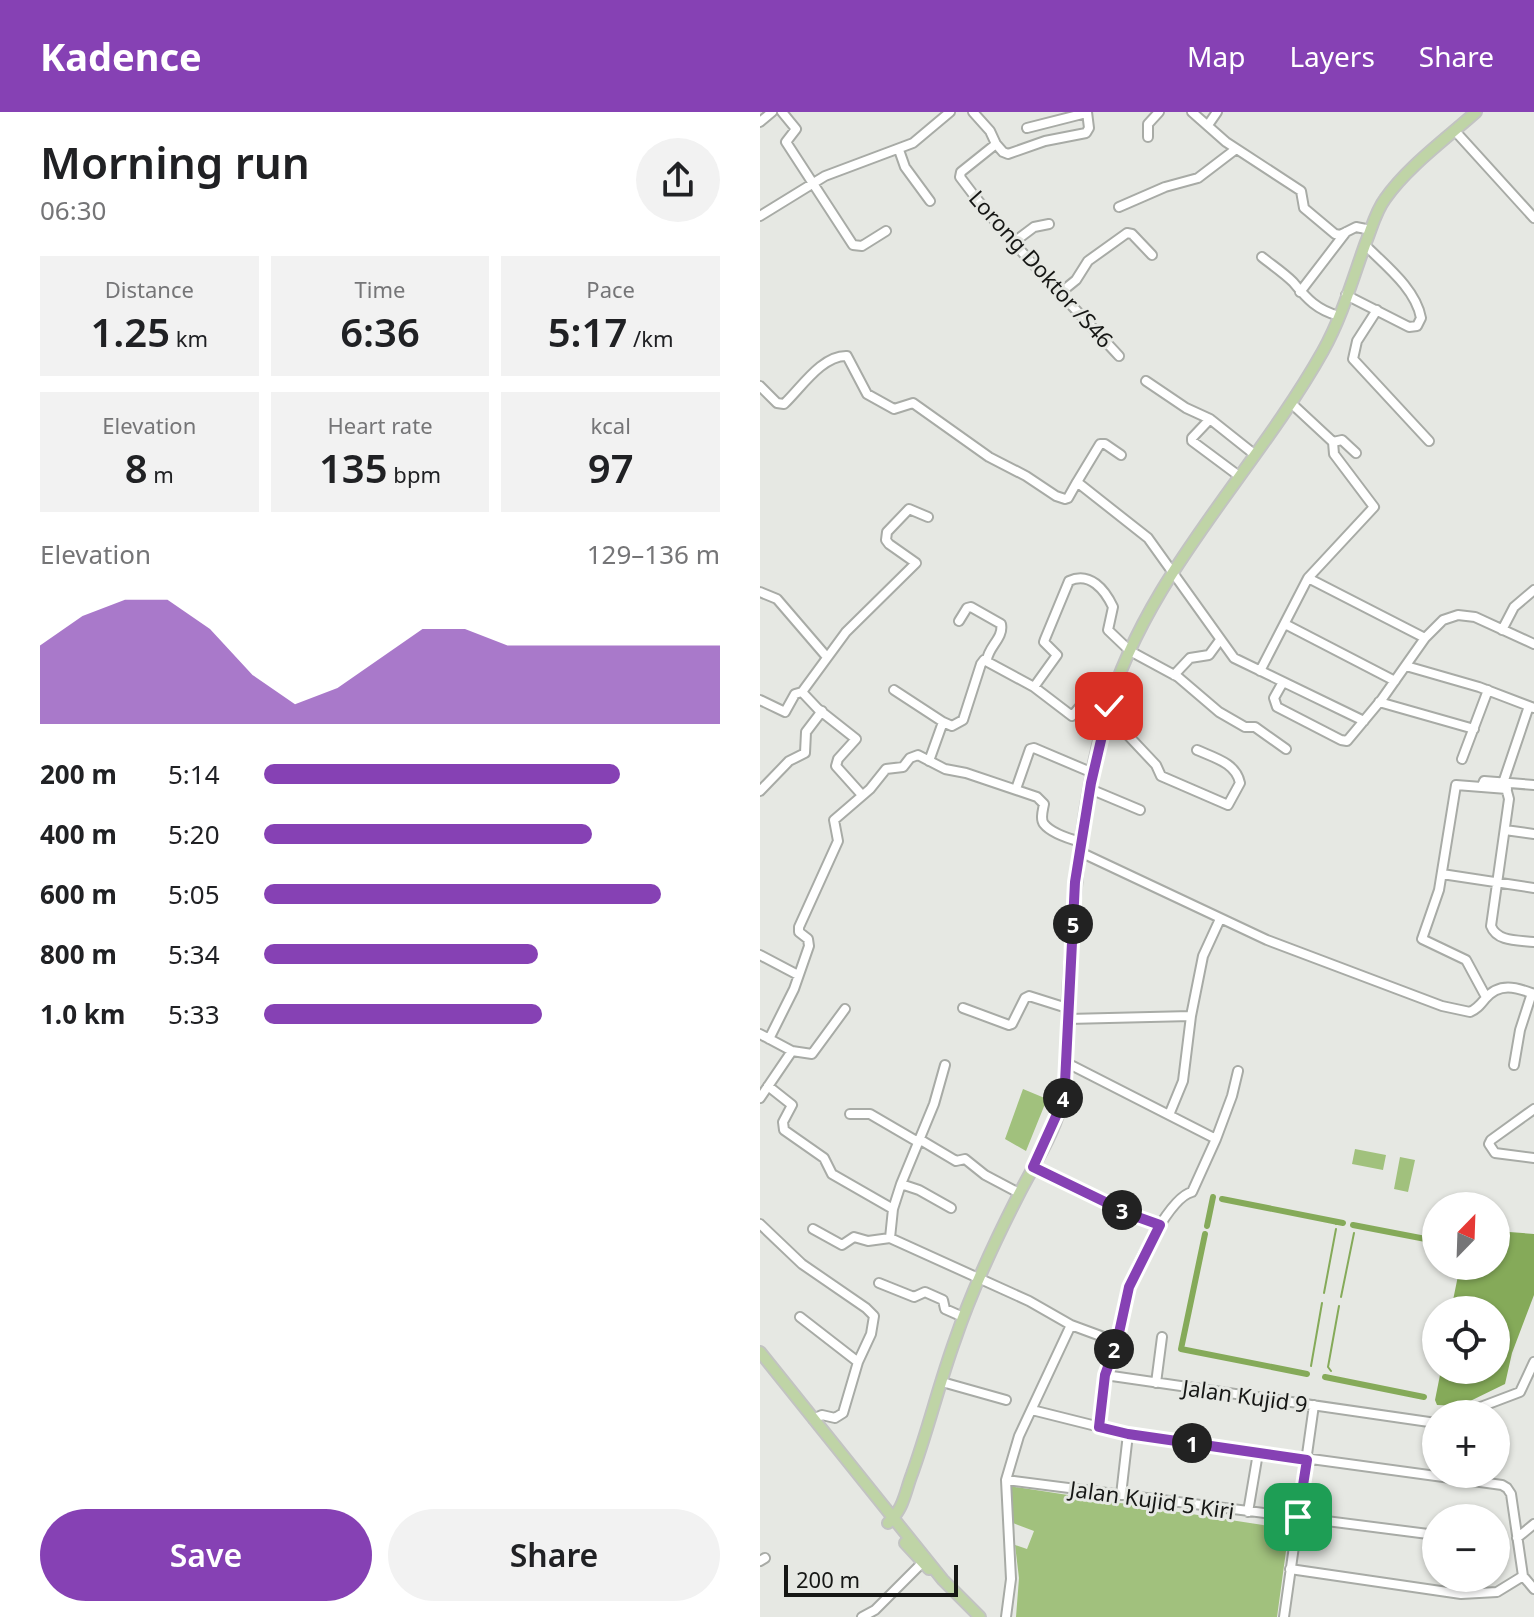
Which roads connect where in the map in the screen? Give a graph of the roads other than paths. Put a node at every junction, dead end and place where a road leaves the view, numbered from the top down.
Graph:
1 (772, 112) edge
2 (782, 112) edge
3 (930, 112) edge
4 (950, 112) edge
5 (973, 112) edge
6 (1086, 112) edge
7 (1159, 112) edge
8 (1192, 112) edge
9 (1217, 112) edge
10 (1476, 112) edge
11 (760, 122) edge
12 (937, 124) junction
13 (1208, 125) junction
14 (1027, 128) dead end
15 (1455, 131) junction
16 (1148, 137) dead end
17 (996, 144) junction
18 (1236, 149) junction
19 (899, 150) junction
20 (814, 183) junction
21 (930, 201) dead end
22 (1119, 207) dead end
23 (760, 216) edge
24 (1534, 218) edge
25 (1049, 224) dead end
26 (1371, 230) junction
27 (886, 231) dead end
28 (1346, 232) junction
29 (1014, 242) junction
30 (1365, 245) junction
31 (1152, 255) dead end
32 (1262, 257) dead end
33 (1300, 292) junction
34 (1060, 293) junction
35 (1346, 295) junction
36 (1377, 310) junction
37 (1339, 316) junction
38 (1119, 356) dead end
39 (1146, 381) dead end
40 (760, 386) edge
41 (1291, 403) junction
42 (1210, 419) junction
43 (1429, 441) dead end
44 (1333, 442) junction
45 (1356, 453) dead end
46 (1254, 454) junction
47 (1121, 455) dead end
48 (1239, 476) junction
49 (1077, 482) junction
50 (928, 517) dead end
51 (1173, 572) junction
52 (1308, 578) junction
53 (1534, 590) edge
54 (760, 592) edge
55 (959, 621) dead end
56 (1285, 624) junction
57 (1502, 630) junction
58 (1425, 638) junction
59 (1220, 640) junction
60 (1534, 644) edge
61 (1130, 651) junction
62 (826, 656) junction
63 (987, 660) junction
64 (1406, 666) junction
65 (1260, 671) junction
66 (1174, 675) junction
67 (1395, 681) junction
68 (1283, 682) junction
69 (1034, 687) junction
70 (894, 690) dead end
71 (1488, 690) junction
72 (802, 692) junction
73 (760, 700) edge
74 (1379, 702) junction
75 (1531, 707) edge
76 (1108, 710) junction
77 (822, 711) junction
78 (1364, 721) junction
79 (943, 722) junction
80 (1474, 729) junction
81 (1286, 749) dead end
82 (1197, 750) dead end
83 (1462, 759) dead end
84 (929, 761) junction
85 (1093, 773) junction
86 (1534, 785) edge
87 (1506, 786) junction
88 (1016, 789) junction
89 (1090, 789) junction
90 (760, 791) edge
91 (862, 795) junction
92 (1140, 810) dead end
93 (1505, 830) junction
94 (1534, 834) edge
95 (1080, 847) junction
96 (1442, 874) junction
97 (1498, 883) junction
98 (1534, 888) edge
99 (1220, 919) junction
100 (1534, 942) edge
101 (760, 955) edge
102 (798, 975) junction
103 (1533, 993) edge
104 (1486, 997) junction
105 (963, 1008) dead end
106 (845, 1009) dead end
107 (1067, 1013) junction
108 (1191, 1016) junction
109 (760, 1034) edge
110 (769, 1039) junction
111 (792, 1051) junction
112 (1067, 1063) junction
113 (945, 1065) dead end
114 (1514, 1065) dead end
115 (1238, 1071) dead end
116 (768, 1086) junction
117 (760, 1098) edge
118 (1534, 1109) edge
119 (850, 1114) dead end
120 (1169, 1115) junction
121 (1216, 1139) junction
122 (919, 1140) junction
123 (1534, 1158) edge
124 (1033, 1167) junction
125 (901, 1184) junction
126 (1019, 1193) junction
127 (951, 1208) dead end
128 (893, 1209) junction
129 (760, 1224) edge
130 (1160, 1225) junction
131 (813, 1229) dead end
132 (890, 1238) junction
133 (978, 1280) junction
134 (879, 1283) dead end
135 (800, 1317) dead end
136 (963, 1317) junction
137 (1071, 1325) junction
138 (1162, 1337) dead end
139 (1117, 1342) junction
140 (762, 1357) edge
141 (858, 1362) junction
142 (1534, 1362) edge
143 (1105, 1375) junction
144 (942, 1382) junction
145 (1156, 1383) junction
146 (1006, 1400) dead end
147 (1499, 1400) edge
148 (1314, 1405) junction
149 (1032, 1410) junction
150 (813, 1419) junction
151 (1422, 1421) edge
152 (1099, 1427) junction
153 (1128, 1434) junction
154 (1258, 1453) junction
155 (1307, 1460) junction
156 (1006, 1480) junction
157 (1121, 1495) junction
158 (1248, 1512) junction
159 (1298, 1517) junction
160 (889, 1518) junction
161 (1534, 1524) edge
162 (1422, 1533) edge
163 (1517, 1538) junction
164 (922, 1563) junction
165 (1290, 1569) junction
166 (1523, 1576) junction
167 (943, 1580) junction
168 (1534, 1589) edge
169 (1461, 1594) joint
170 (862, 1617) edge
171 (980, 1617) edge
172 (1006, 1617) edge
173 (1284, 1617) edge

1 - 11 street
2 - 20 street
3 - 12 street
4 - 12 street
5 - 17 street
6 - 14 street
6 - 17 street
7 - 16 street
8 - 13 street
9 - 13 street
10 - 15 main road
12 - 19 street
13 - 18 street
15 - 24 street
15 - 26 main road
17 - 29 street, Lorong Doktor /S46
18 - 22 street
18 - 28 street
19 - 20 street
19 - 21 street
20 - 23 street
20 - 27 street
25 - 29 street
26 - 28 street
26 - 30 main road
28 - 33 street
29 - 34 street, Lorong Doktor /S46
30 - 35 main road
30 - 36 street
31 - 34 street
32 - 33 street
33 - 37 street
34 - 38 street, Lorong Doktor /S46
35 - 36 street
35 - 37 main road
36 - 43 street
37 - 41 main road
39 - 42 street
40 - 49 street
41 - 44 street
41 - 46 main road
42 - 46 street
42 - 48 street
44 - 45 street
44 - 52 street
46 - 48 main road
47 - 49 street
48 - 51 main road
49 - 51 street
50 - 62 street
51 - 59 street
51 - 61 main road
52 - 56 street
52 - 58 street
53 - 57 street
54 - 62 street
55 - 63 street
56 - 65 street
56 - 67 street
57 - 58 street
57 - 60 street
58 - 64 street
59 - 65 street
59 - 66 street
61 - 66 street
61 - 69 street
61 - 76 main road
62 - 72 street
63 - 69 street
63 - 79 street
64 - 67 street
64 - 71 street
65 - 68 street
66 - 81 street
67 - 74 street
68 - 78 street
68 - 78 street
69 - 76 street
70 - 79 street
71 - 75 street
71 - 80 street
72 - 73 street
72 - 77 street
74 - 78 street
74 - 80 street
75 - 87 street
76 - 82 street
76 - 85 main road
77 - 90 street
77 - 91 street
79 - 84 street
80 - 83 street
84 - 88 street
84 - 91 street
85 - 88 street
85 - 89 main road
86 - 87 street
87 - 93 street
87 - 96 street
88 - 95 street
89 - 92 street
89 - 95 main road
91 - 102 street
93 - 94 street
93 - 97 street
95 - 99 street
95 - 107 main road
96 - 97 street
96 - 104 street
97 - 98 street
97 - 100 street
99 - 104 street
99 - 108 street
101 - 102 street
102 - 110 street
103 - 104 street
103 - 114 street
105 - 107 street
106 - 111 street
107 - 108 street
107 - 112 main road
108 - 120 street
109 - 110 street
110 - 111 street
111 - 116 street
112 - 120 street
112 - 124 main road
113 - 122 street
115 - 121 street
116 - 117 street
116 - 128 street
118 - 123 street
119 - 122 street
120 - 121 street
121 - 130 street
122 - 125 street
122 - 126 street
124 - 126 main road
124 - 130 street
125 - 127 street
125 - 128 street
126 - 133 main road
128 - 132 street
129 - 141 street
130 - 139 street
131 - 132 street
132 - 133 street
133 - 136 main road
133 - 137 street
134 - 136 street
135 - 141 street
136 - 144 main road
137 - 139 street
137 - 149 street
138 - 145 street
139 - 143 street
140 - 150 main road
141 - 150 street
142 - 147 street
143 - 145 street, Jalan Kujid 9
143 - 152 street
144 - 146 street
144 - 160 main road
145 - 148 street, Jalan Kujid 9
148 - 151 street, Jalan Kujid 9
148 - 155 street
149 - 152 street
149 - 156 street
150 - 160 main road
152 - 153 street
153 - 154 street
153 - 157 street
154 - 155 street
154 - 158 street
155 - 159 street
155 - 163 street
156 - 157 street, Jalan Kujid 5 Kiri
156 - 172 street
157 - 158 street, Jalan Kujid 5 Kiri
158 - 159 street, Jalan Kujid 5 Kiri
159 - 162 street, Jalan Kujid 5 Kiri
159 - 165 street
160 - 164 main road
160 - 167 main road
161 - 163 street
163 - 166 street
164 - 167 main road
164 - 170 street
165 - 169 street
165 - 173 street
166 - 168 street
166 - 169 street
167 - 171 main road

